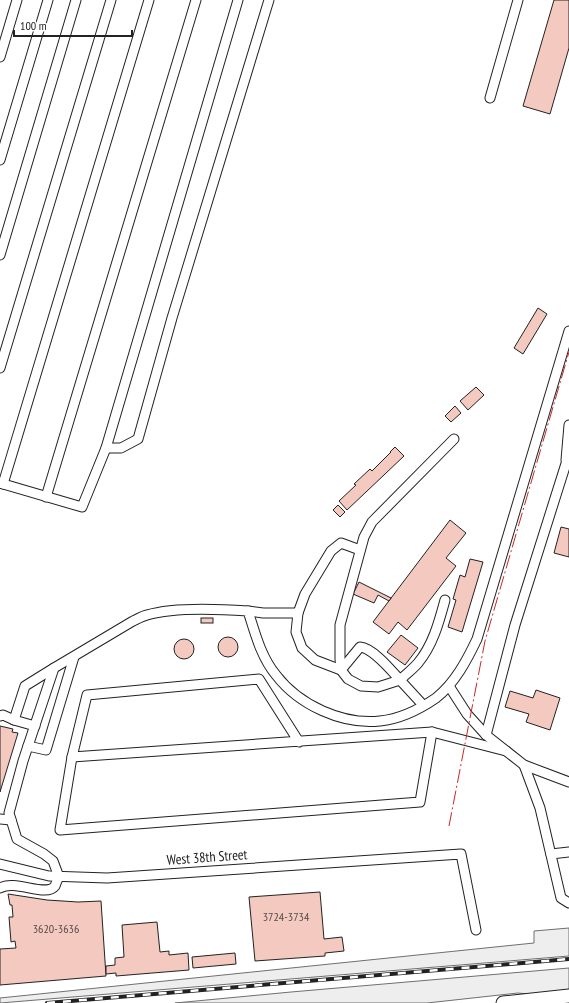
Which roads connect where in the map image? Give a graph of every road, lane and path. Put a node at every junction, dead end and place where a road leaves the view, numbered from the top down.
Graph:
1 (17, 0) edge
2 (48, 0) edge
3 (76, 0) edge
4 (111, 0) edge
5 (149, 0) edge
6 (196, 0) edge
7 (238, 0) edge
8 (269, 0) edge
9 (518, 0) edge
10 (0, 57) edge
11 (490, 98) dead end
12 (0, 160) edge
13 (0, 255) edge
14 (569, 331) edge
15 (0, 368) edge
16 (569, 425) edge
17 (454, 439) dead end
18 (106, 448) junction
19 (569, 454) edge
20 (566, 463) junction
21 (1, 484) edge
22 (46, 497) junction
23 (360, 550) junction
24 (445, 600) dead end
25 (248, 611) junction
26 (298, 613) junction
27 (74, 657) junction
28 (54, 668) junction
29 (341, 670) junction
30 (400, 680) junction
31 (449, 686) junction
32 (423, 705) junction
33 (0, 716) edge
34 (14, 720) junction
35 (34, 726) junction
36 (432, 732) junction
37 (486, 735) junction
38 (299, 742) junction
39 (28, 746) junction
40 (506, 751) junction
41 (72, 757) junction
42 (524, 765) junction
43 (569, 782) edge
44 (0, 819) edge
45 (11, 820) junction
46 (569, 852) edge
47 (551, 854) junction
48 (0, 864) edge
49 (59, 877) junction
50 (0, 887) edge
51 (569, 903) edge
52 (476, 930) dead end
53 (569, 996) edge
54 (503, 1003) edge

1 - 10 street
2 - 12 street
3 - 13 street
4 - 15 street
5 - 21 street
6 - 22 street
7 - 18 street
8 - 18 street
9 - 11 street
14 - 31 street
16 - 20 street
17 - 23 street
18 - 22 street
19 - 20 street
20 - 37 street
21 - 22 street
23 - 26 street
23 - 29 street
24 - 30 street
25 - 26 street
25 - 27 street
25 - 32 street
26 - 29 street
27 - 28 street
27 - 39 street
28 - 34 street
28 - 35 street
29 - 30 street
29 - 30 street
30 - 32 street
31 - 32 street
31 - 37 street
33 - 34 street
34 - 35 street
35 - 39 street
36 - 38 street
36 - 40 street
36 - 41 street
37 - 40 street
38 - 41 street
38 - 41 street
39 - 45 street
40 - 42 street
42 - 43 street
42 - 47 street
44 - 45 street
45 - 49 street
46 - 47 street
47 - 51 street
48 - 49 street, West 38th Street
49 - 50 street
49 - 52 street, West 38th Street
53 - 54 highway

